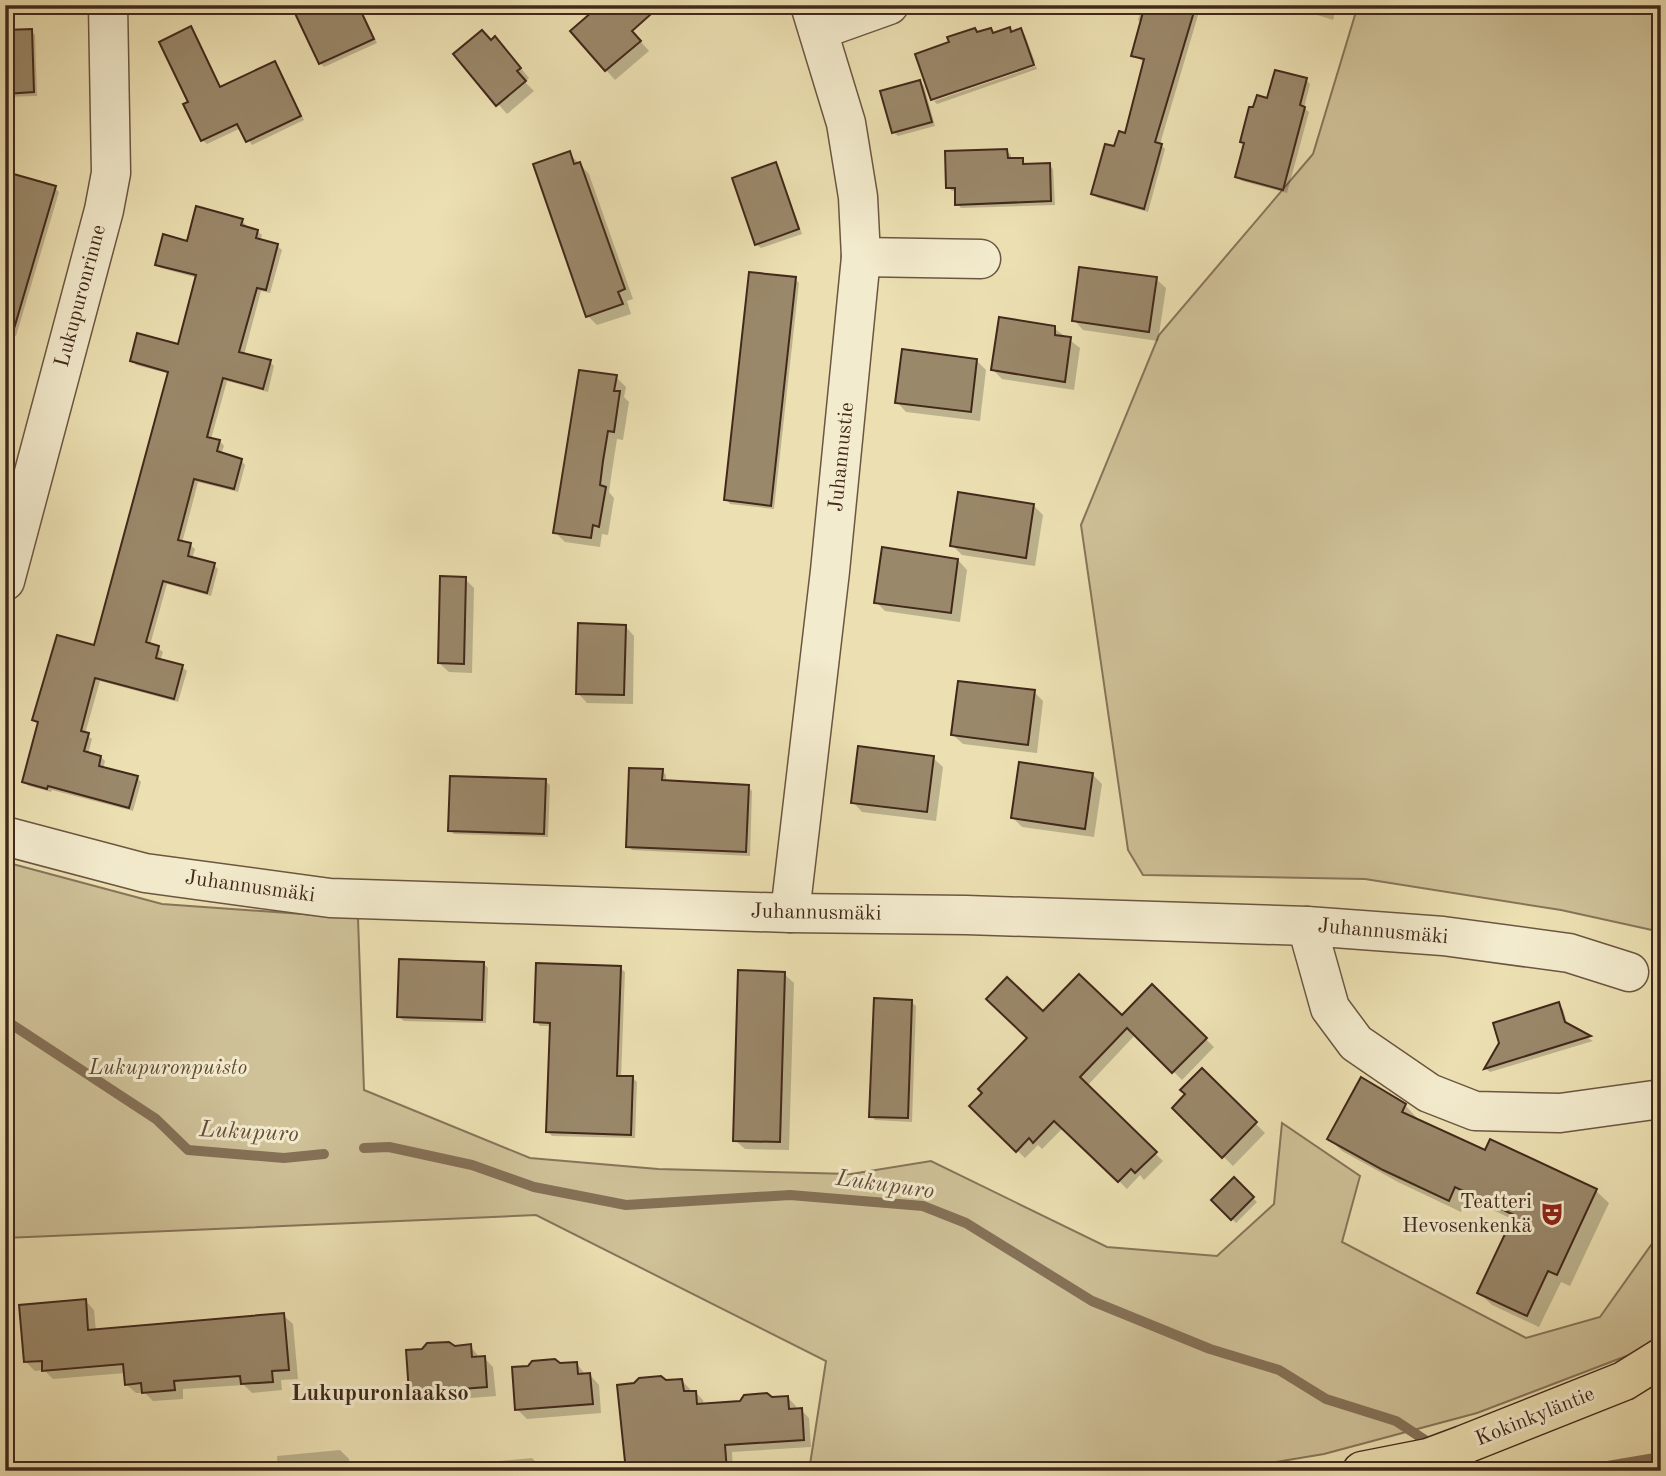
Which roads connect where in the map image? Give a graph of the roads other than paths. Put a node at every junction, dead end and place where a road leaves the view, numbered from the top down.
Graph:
1 (108, 5) edge
2 (889, 5) edge
3 (814, 18) edge
4 (861, 257) junction
5 (981, 259) dead end
6 (5, 582) edge
7 (5, 836) edge
8 (790, 913) junction
9 (1307, 926) junction
10 (1629, 972) dead end
11 (1661, 1099) edge
12 (1661, 1358) edge
13 (1362, 1471) edge

1 - 6 street, Lukupuronrinne
2 - 3 street
3 - 4 street, Juhannustie
4 - 5 street
4 - 8 street, Juhannustie
7 - 8 street, Juhannusmäki
8 - 9 street, Juhannusmäki
9 - 10 street, Juhannusmäki
9 - 11 street
12 - 13 main road, Kokinkyläntie

